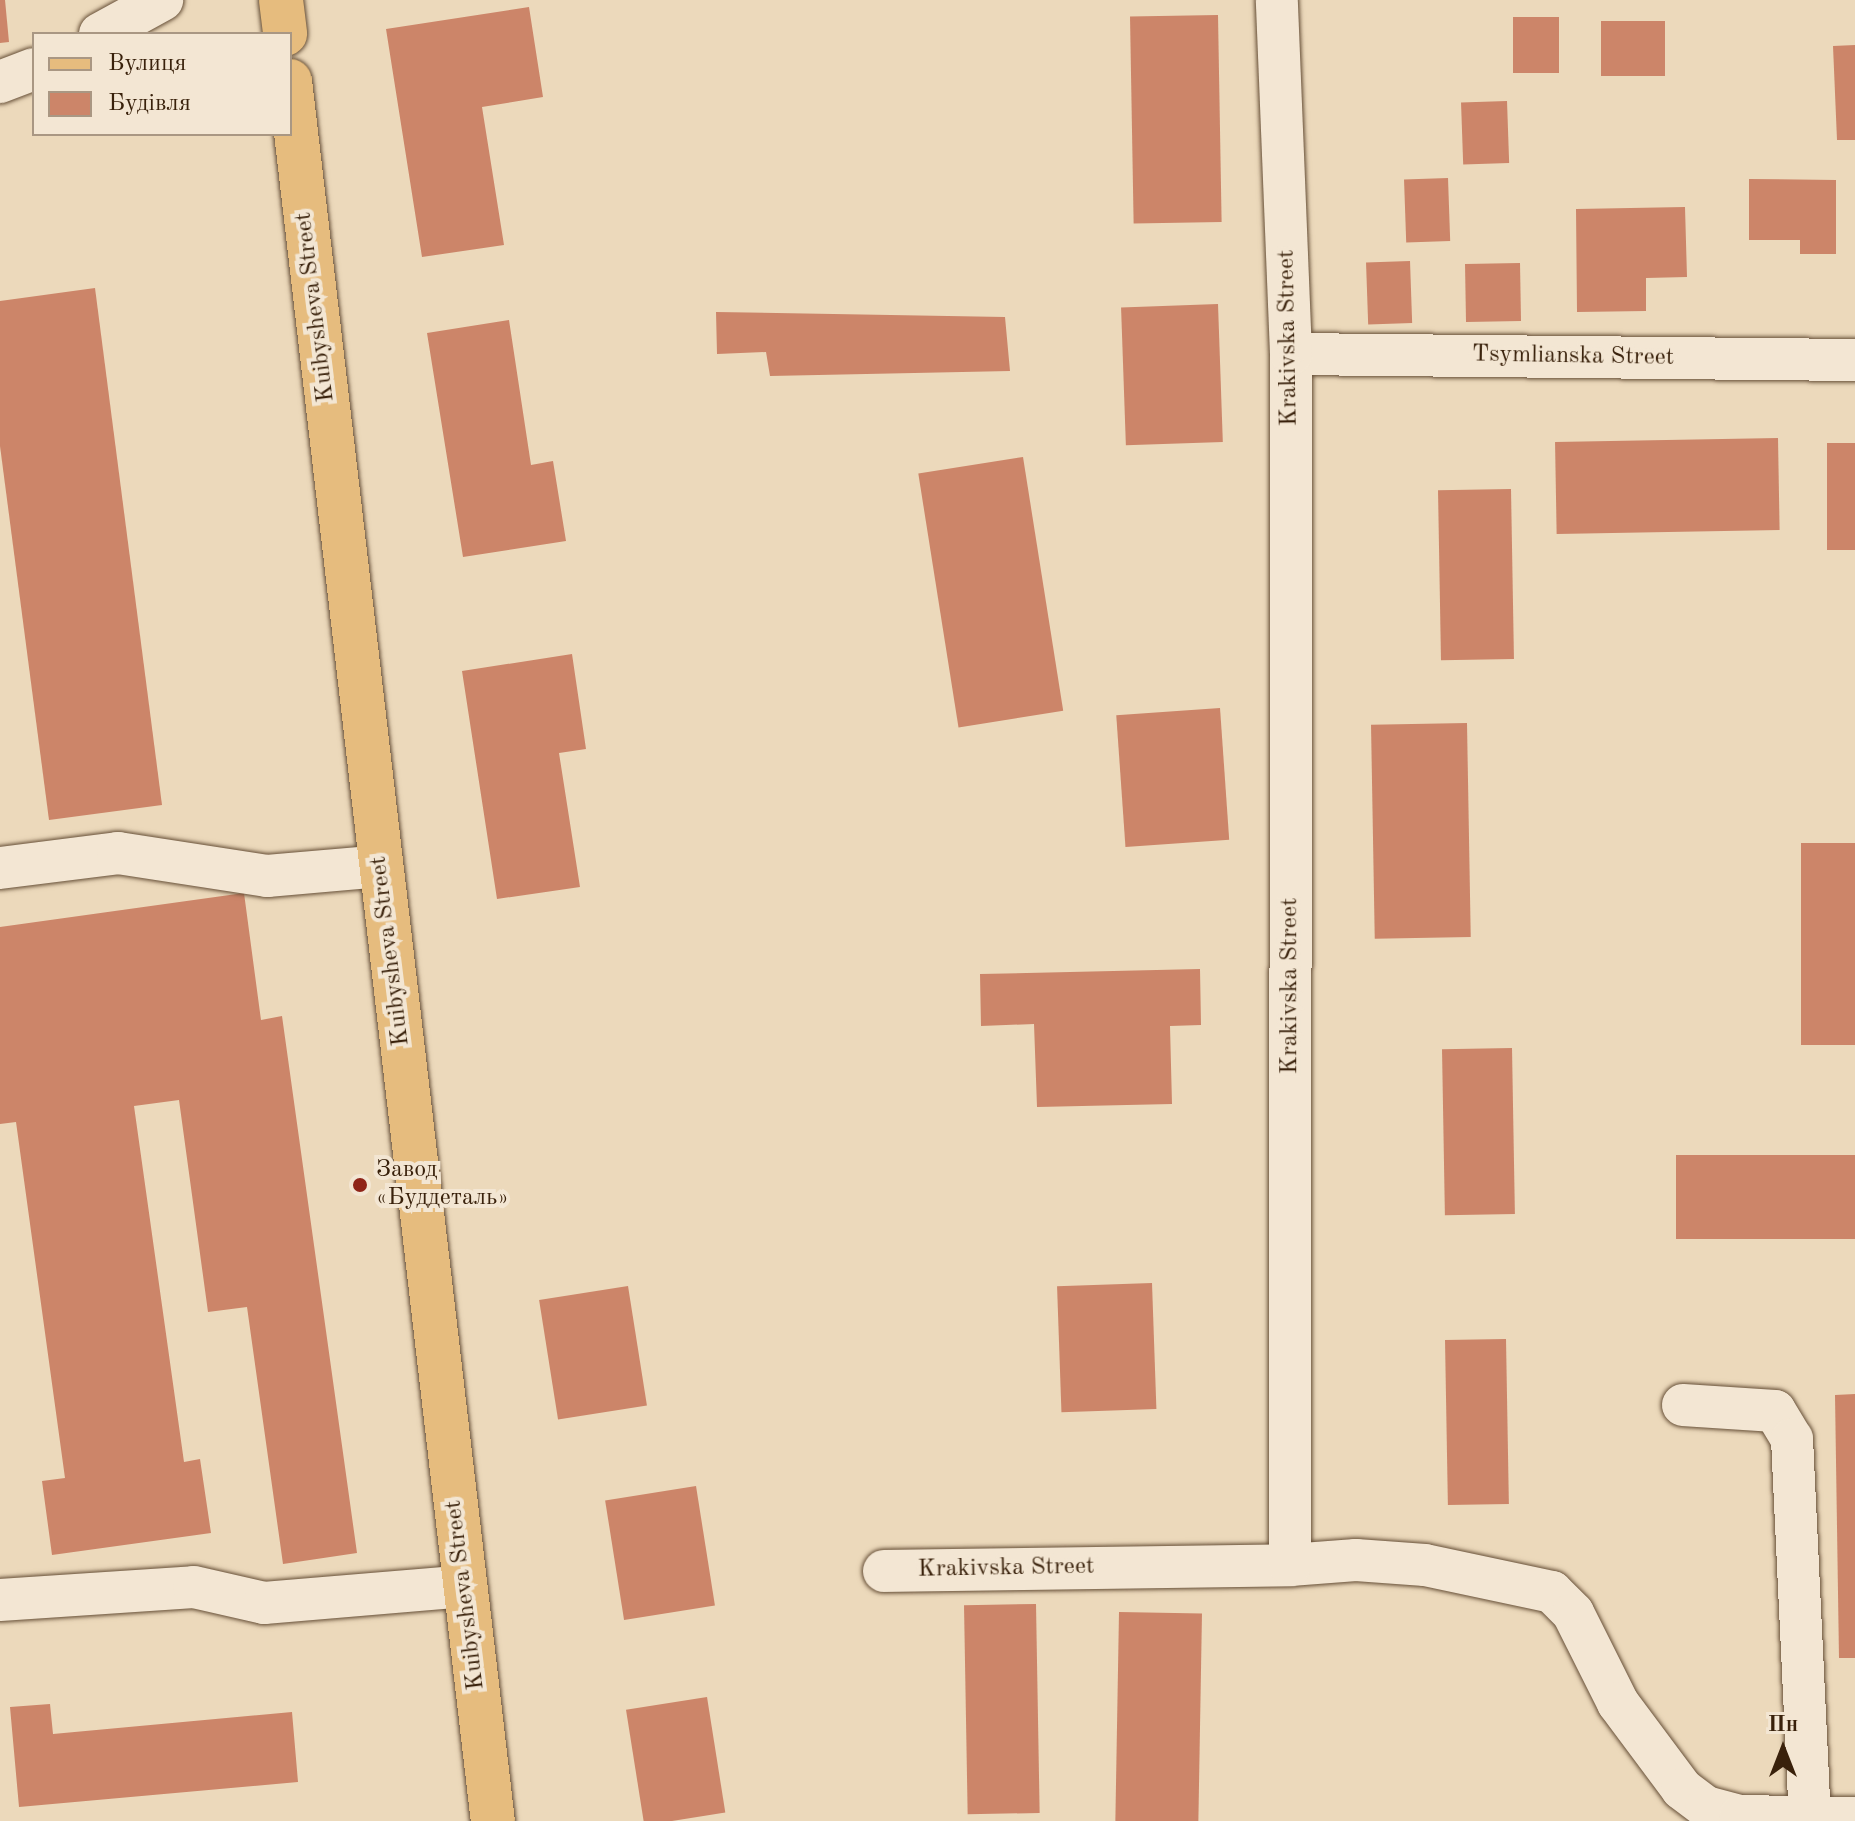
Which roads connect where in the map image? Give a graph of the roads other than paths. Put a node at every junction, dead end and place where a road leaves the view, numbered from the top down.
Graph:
1 (162, 0) edge
2 (281, 0) edge
3 (1277, 0) edge
4 (104, 32) edge
5 (285, 32) edge
6 (32, 70) edge
7 (0, 82) edge
8 (292, 98) edge
9 (1291, 354) junction
10 (1855, 360) edge
11 (381, 866) junction
12 (0, 868) edge
13 (1683, 1405) dead end
14 (1290, 1565) junction
15 (884, 1571) dead end
16 (465, 1586) junction
17 (0, 1600) edge
18 (1810, 1818) junction
19 (1855, 1818) edge
20 (493, 1821) edge

1 - 4 street
2 - 5 main road
3 - 9 street, Krakivska Street
6 - 7 street
8 - 11 main road, Kuibysheva Street
9 - 10 street, Tsymlianska Street
9 - 14 street, Krakivska Street
11 - 12 street
11 - 16 main road, Kuibysheva Street
13 - 18 street
14 - 15 street, Krakivska Street
14 - 18 street
16 - 17 street
16 - 20 main road, Kuibysheva Street
18 - 19 street

